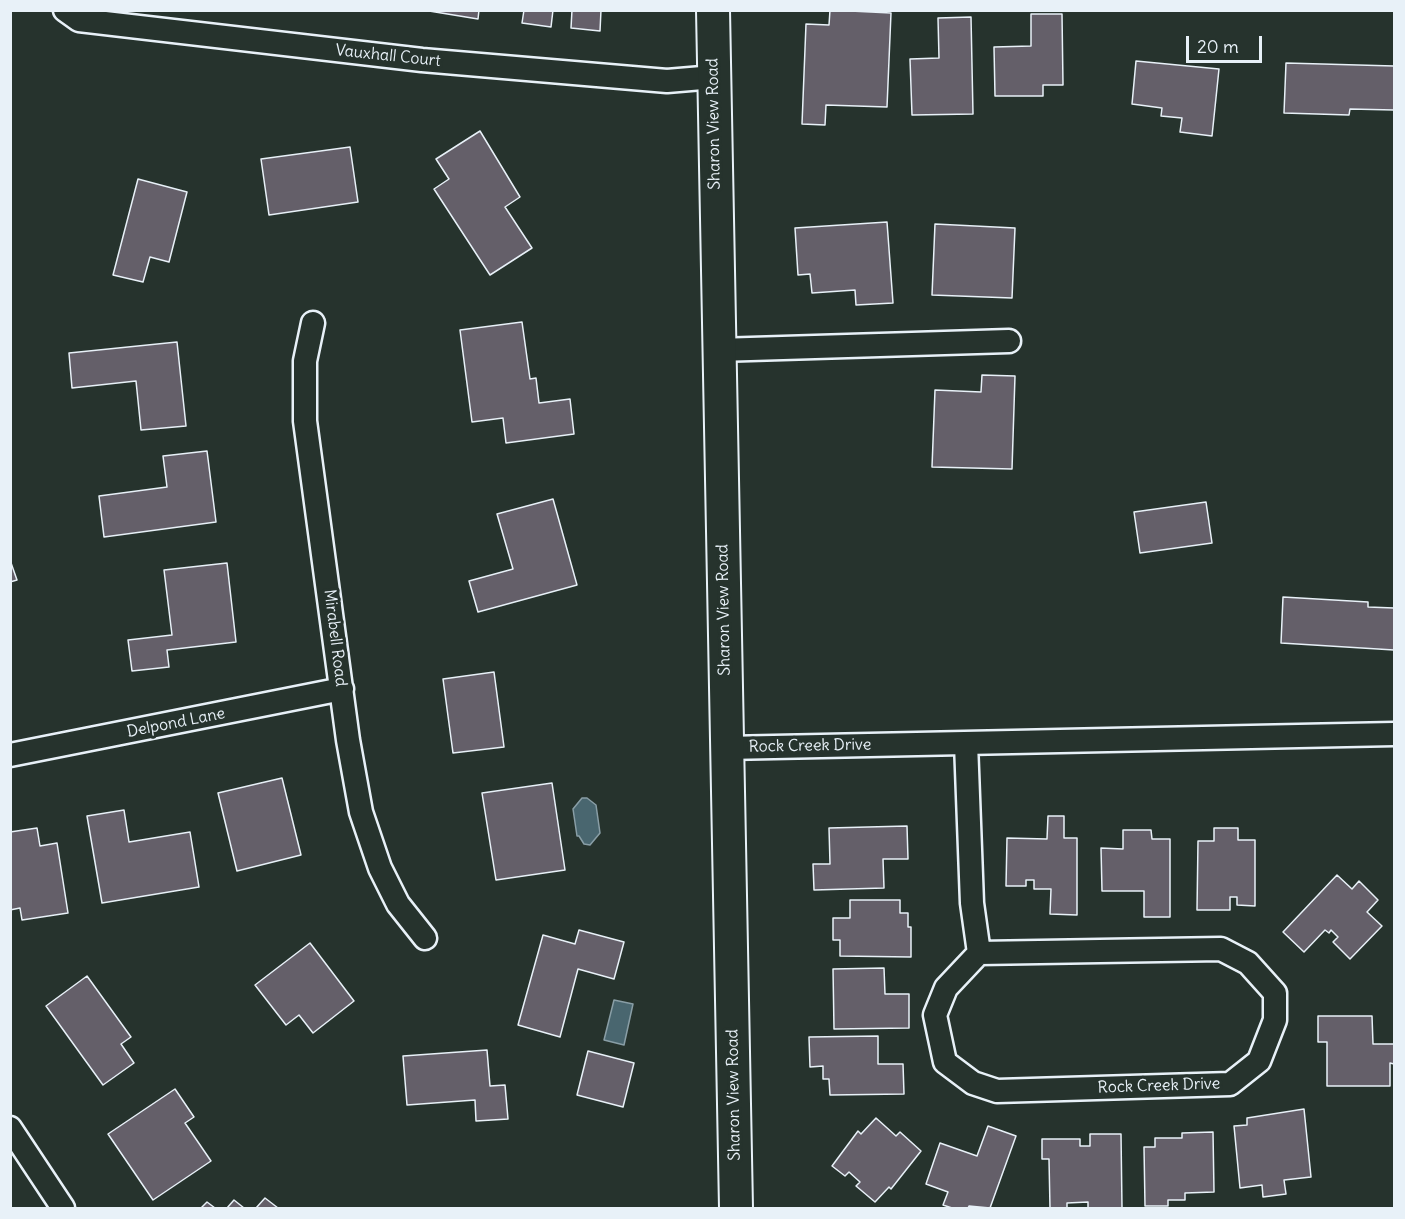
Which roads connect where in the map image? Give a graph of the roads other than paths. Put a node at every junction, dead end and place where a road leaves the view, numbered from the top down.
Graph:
1 (65, 10) edge
2 (713, 10) edge
3 (714, 77) junction
4 (313, 322) dead end
5 (1009, 341) dead end
6 (718, 350) junction
7 (342, 689) junction
8 (1395, 734) edge
9 (966, 743) junction
10 (726, 748) junction
11 (10, 755) edge
12 (425, 938) dead end
13 (979, 953) junction
14 (10, 1128) edge
15 (63, 1209) edge
16 (736, 1209) edge

1 - 3 street, Vauxhall Court
2 - 3 street, Sharon View Road
3 - 6 street, Sharon View Road
4 - 7 street, Mirabell Road
5 - 6 street
6 - 10 street, Sharon View Road
7 - 11 street, Delpond Lane
7 - 12 street, Mirabell Road
8 - 9 street, Rock Creek Drive
9 - 10 street, Rock Creek Drive
9 - 13 street
10 - 16 street, Sharon View Road
13 - 13 street, Rock Creek Drive
14 - 15 street

